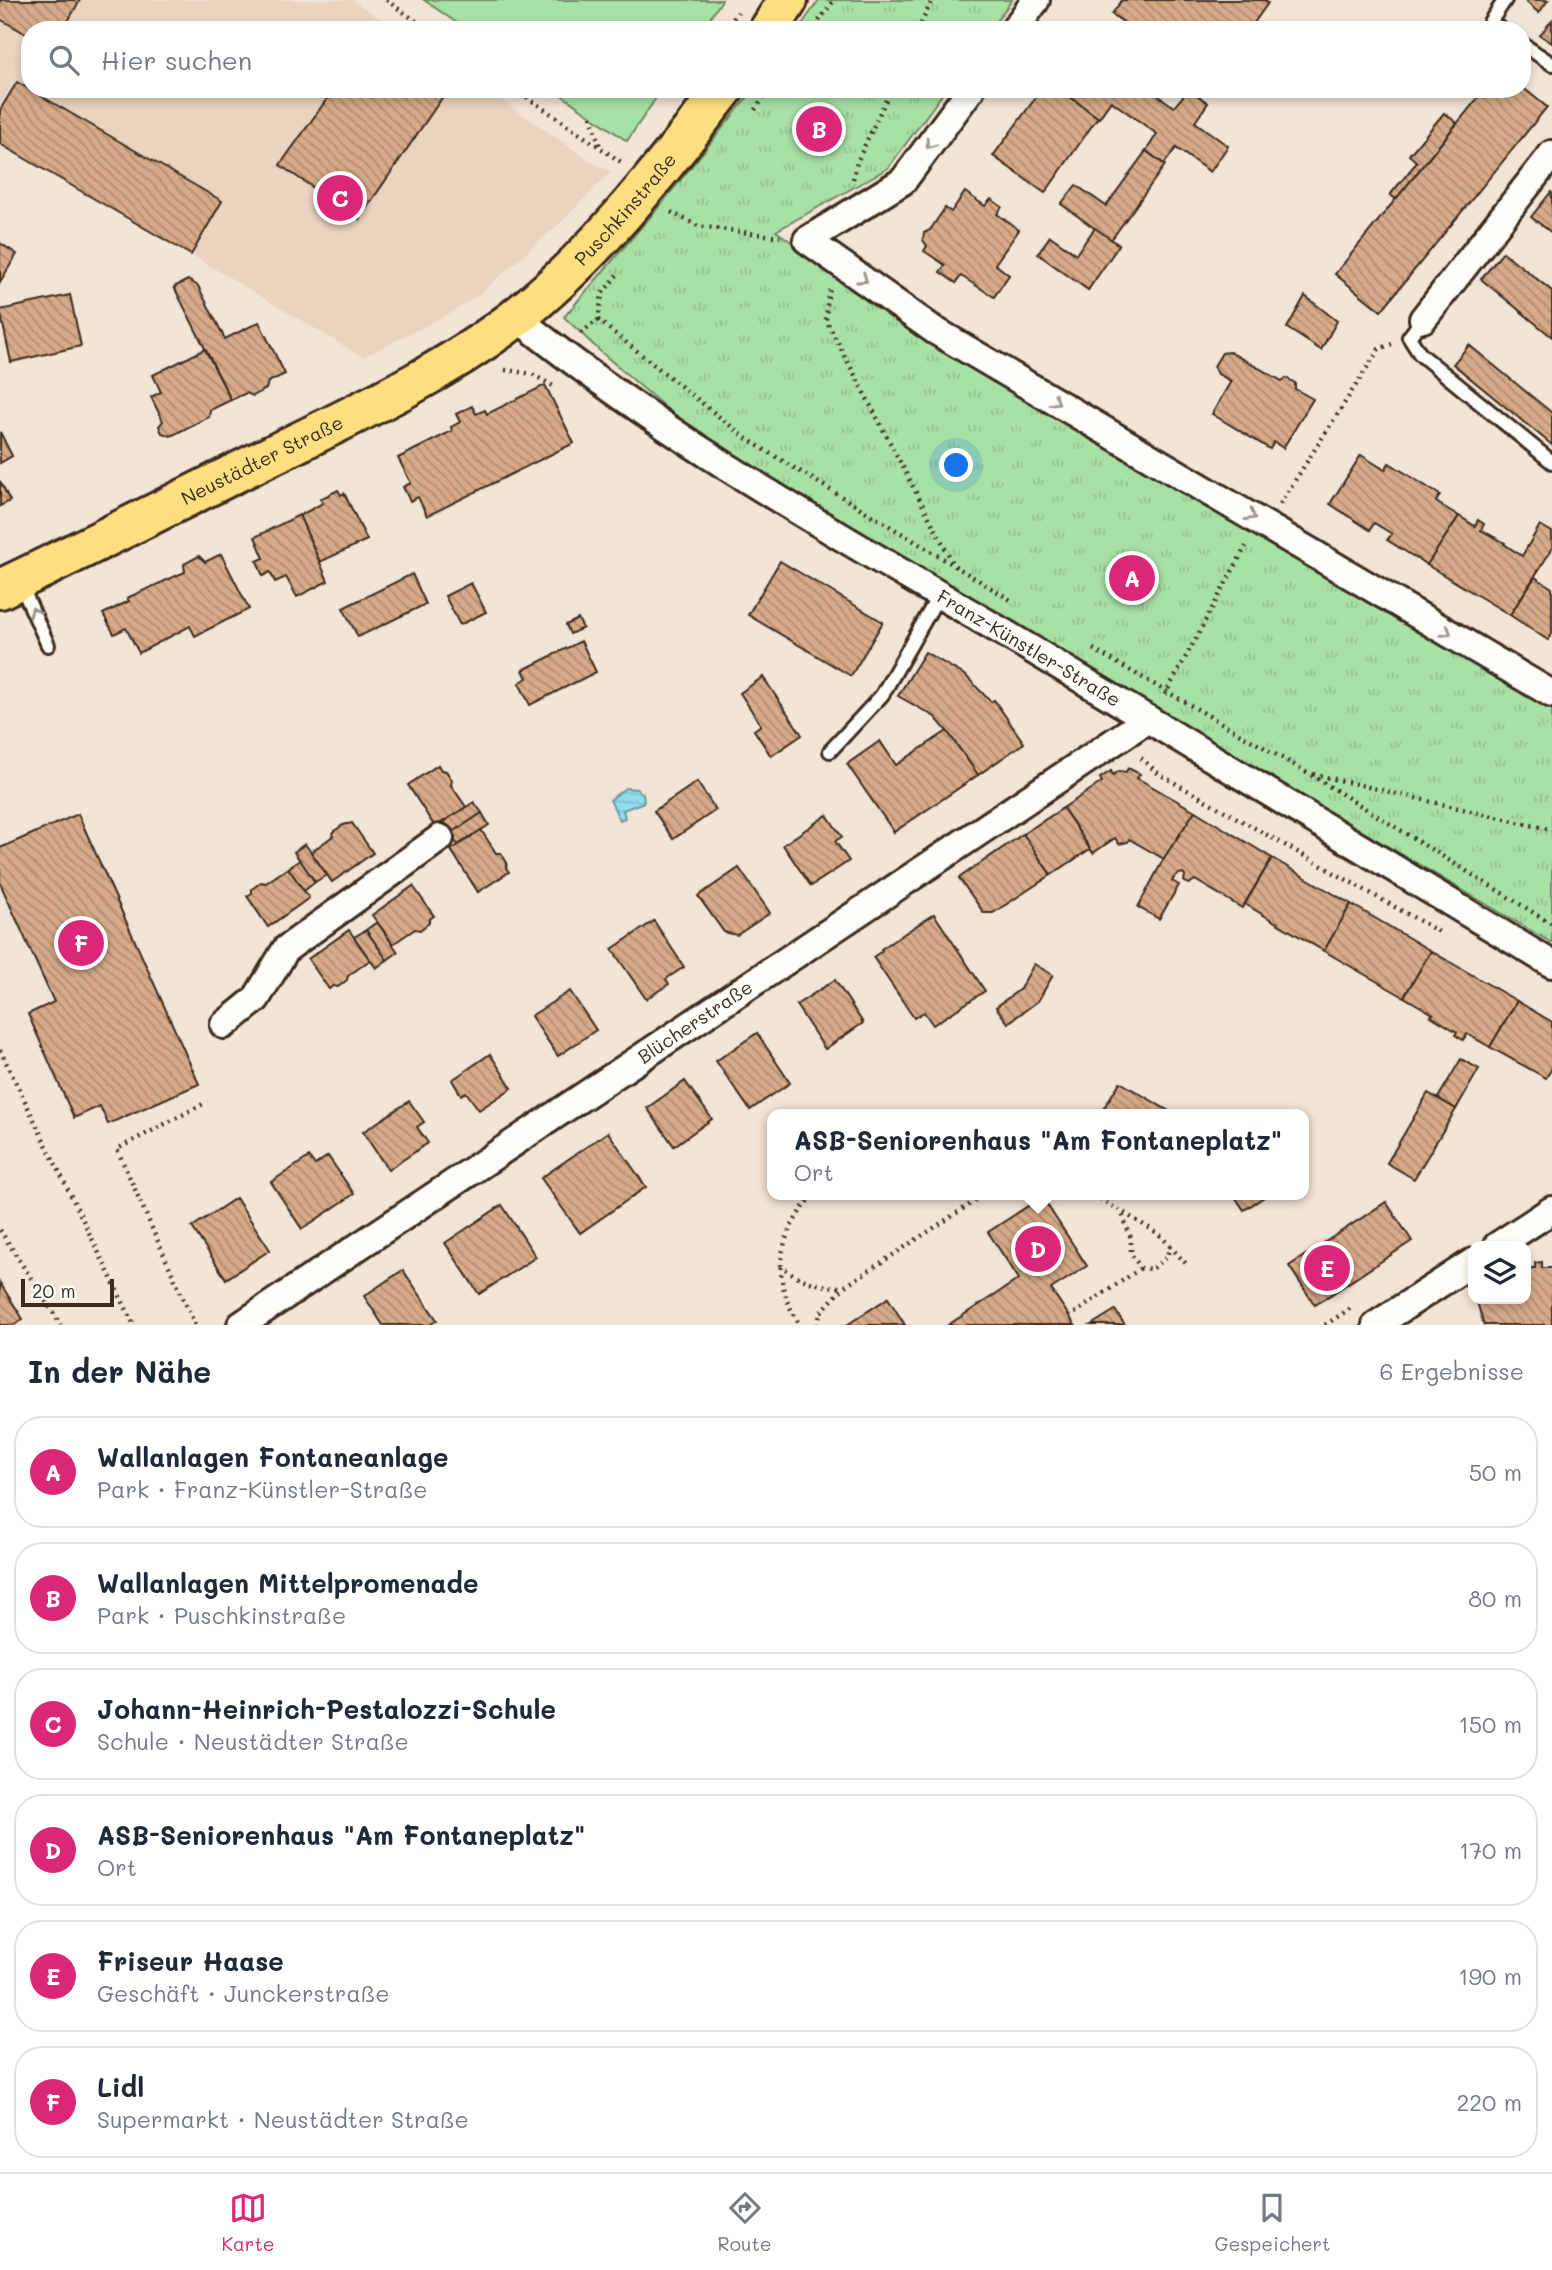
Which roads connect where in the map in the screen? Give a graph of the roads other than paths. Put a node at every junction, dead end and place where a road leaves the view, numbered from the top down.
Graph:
1 (789, 0) edge
2 (1036, 0) edge
3 (1505, 0) edge
4 (775, 21) edge
5 (1021, 21) edge
6 (1491, 21) edge
7 (1531, 50) edge
8 (1552, 64) edge
9 (717, 98) edge
10 (964, 98) edge
11 (1552, 154) edge
12 (516, 317) junction
13 (1416, 328) joint
14 (1552, 462) edge
15 (9, 585) edge
16 (939, 595) junction
17 (48, 645) dead end
18 (1552, 694) edge
19 (1148, 719) junction
20 (830, 751) dead end
21 (440, 838) dead end
22 (1552, 964) edge
23 (224, 1025) dead end
24 (1552, 1210) edge
25 (1505, 1241) edge
26 (1468, 1265) edge
27 (241, 1325) edge
28 (1376, 1325) edge

1 - 4 main road
2 - 5 street
3 - 6 lane
7 - 8 lane
9 - 12 main road, Puschkinstraße
10 -> 18 street
11 - 13 street
12 - 15 main road, Neustädter Straße
12 - 16 street, Franz-Künstler-Straße
13 - 14 lane
17 -> 15 lane
16 - 19 street, Franz-Künstler-Straße
16 - 20 lane
19 - 22 street, Franz-Künstler-Straße
19 - 27 street, Blücherstraße
21 - 23 street
24 - 25 street
26 - 28 street

